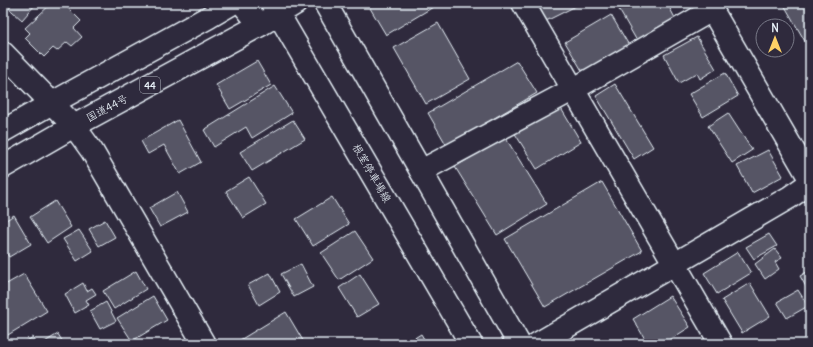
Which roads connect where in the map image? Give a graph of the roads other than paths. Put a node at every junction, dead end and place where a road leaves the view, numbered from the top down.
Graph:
1 (233, 3) edge
2 (242, 3) edge
3 (325, 3) edge
4 (523, 3) edge
5 (710, 7) edge
6 (277, 11) edge
7 (3, 54) edge
8 (574, 89) junction
9 (52, 103) junction
10 (74, 126) junction
11 (3, 131) edge
12 (3, 168) edge
13 (422, 171) junction
14 (810, 179) edge
15 (810, 183) edge
16 (675, 264) junction
17 (204, 344) edge
18 (471, 344) edge
19 (519, 344) edge
20 (537, 344) edge
21 (721, 344) edge

1 - 9 main road
2 - 6 main road, 根室停車場線
3 - 13 main road
4 - 8 main road
5 - 8 main road
5 - 14 main road
6 - 10 main road, 国道44号 / 44
6 - 18 main road, 根室停車場線
7 - 9 main road
8 - 13 main road
8 - 16 main road
9 - 10 main road
9 - 11 main road
10 - 12 main road, 国道44号 / 44
10 - 17 main road
13 - 19 main road
15 - 16 main road
16 - 20 main road
16 - 21 main road

